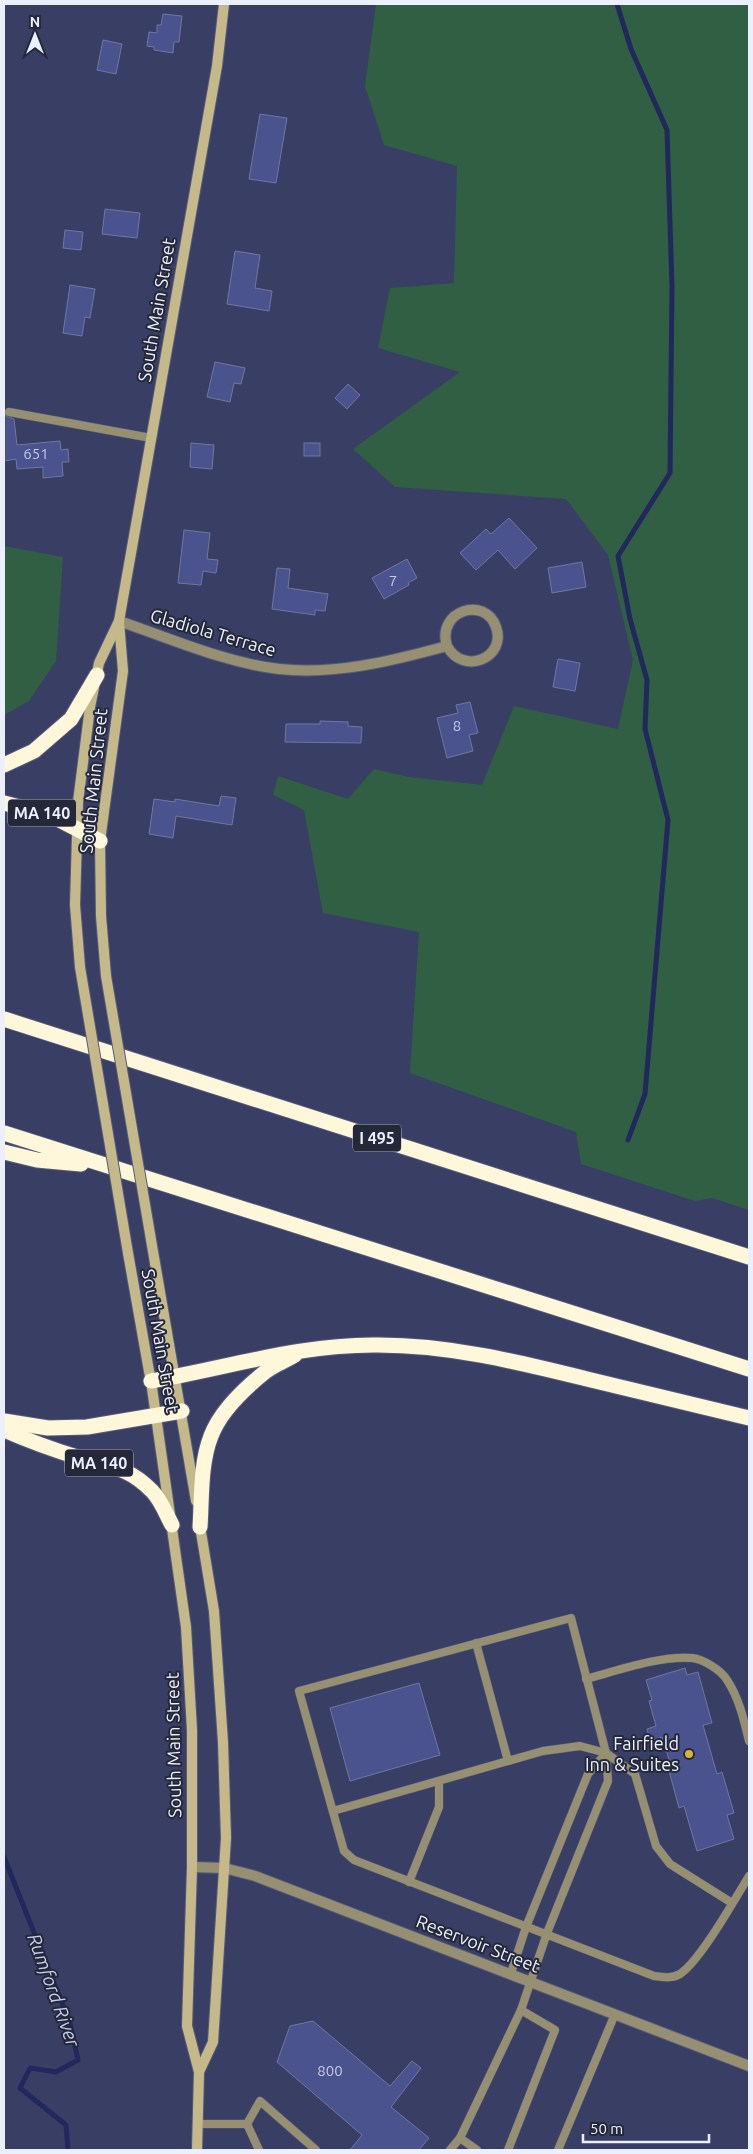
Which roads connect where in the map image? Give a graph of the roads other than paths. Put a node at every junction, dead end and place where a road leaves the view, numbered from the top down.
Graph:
1 (224, 4) edge
2 (9, 412) dead end
3 (151, 438) junction
4 (118, 622) junction
5 (447, 646) junction
6 (97, 674) junction
7 (4, 765) edge
8 (4, 803) edge
9 (78, 828) junction
10 (100, 841) junction
11 (4, 1019) edge
12 (4, 1133) edge
13 (4, 1152) edge
14 (113, 1168) junction
15 (749, 1257) edge
16 (306, 1350) junction
17 (749, 1370) edge
18 (175, 1377) junction
19 (151, 1381) junction
20 (182, 1411) junction
21 (156, 1416) junction
22 (749, 1418) edge
23 (4, 1421) edge
24 (4, 1430) edge
25 (172, 1525) junction
26 (200, 1527) junction
27 (476, 1643) junction
28 (586, 1678) junction
29 (749, 1741) edge
30 (606, 1753) junction
31 (508, 1761) junction
32 (439, 1781) junction
33 (333, 1811) junction
34 (192, 1867) junction
35 (224, 1868) junction
36 (749, 1876) edge
37 (409, 1882) junction
38 (732, 1903) junction
39 (526, 1927) junction
40 (547, 1933) junction
41 (511, 1973) junction
42 (530, 1981) junction
43 (521, 2010) junction
44 (615, 2014) junction
45 (749, 2066) edge
46 (198, 2072) junction
47 (197, 2124) junction
48 (247, 2124) junction
49 (460, 2138) junction
50 (197, 2150) edge
51 (259, 2150) edge
52 (316, 2150) edge
53 (450, 2150) edge
54 (477, 2150) edge
55 (508, 2150) edge
56 (558, 2150) edge

1 - 3 main road, South Main Street
2 - 3 lane
3 - 4 main road, South Main Street
4 - 5 street, Gladiola Terrace
4 - 6 main road, South Main Street
4 - 10 main road, South Main Street
5 - 5 street
6 - 7 highway
6 - 9 main road, South Main Street
8 - 9 highway, MA 140
9 - 10 highway, MA 140
9 - 19 main road, South Main Street, bridge
10 - 18 main road, South Main Street / MA 140, bridge
11 - 15 highway, I 495
12 - 14 highway
13 - 14 highway
14 - 17 highway
16 - 18 highway
16 - 22 highway
16 - 26 highway
18 - 19 highway
18 - 20 main road, South Main Street / MA 140
19 - 21 main road, South Main Street
20 - 21 highway
20 - 26 main road, South Main Street / MA 140
21 - 23 highway
21 - 25 main road, South Main Street
24 - 25 highway, MA 140
25 - 34 main road, South Main Street / MA 140
26 - 35 main road, South Main Street / MA 140
27 - 28 lane
27 - 31 lane
27 - 33 lane
28 - 29 lane
28 - 30 lane
30 - 31 lane
30 - 38 lane
30 - 39 lane
30 - 40 lane
31 - 32 lane
32 - 33 lane
32 - 37 lane
33 - 37 lane
34 - 35 street, Reservoir Street
34 - 46 main road, South Main Street / MA 140
35 - 41 street, Reservoir Street
35 - 46 main road, South Main Street / MA 140
36 - 38 lane
37 - 39 lane
38 - 40 lane
39 - 40 lane
39 - 41 lane
40 - 42 lane
41 - 42 street, Reservoir Street
42 - 43 lane
42 - 44 street, Reservoir Street
43 - 49 lane
43 - 55 lane
44 - 45 street, Reservoir Street
44 - 56 lane
46 - 47 main road, South Main Street / MA 140
47 - 48 lane
47 - 50 main road, South Main Street / MA 140
48 - 51 lane
48 - 52 lane
49 - 53 lane
49 - 54 lane

